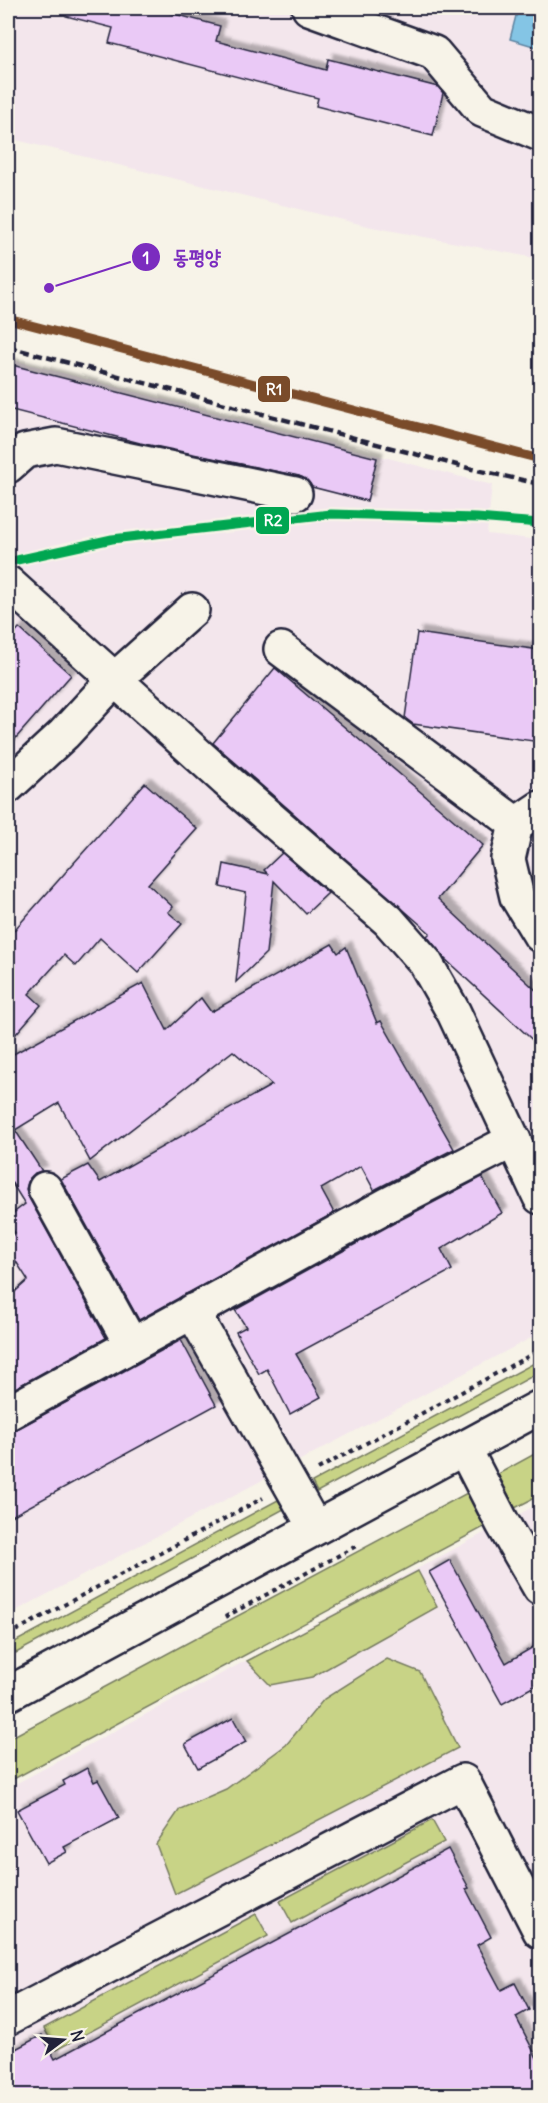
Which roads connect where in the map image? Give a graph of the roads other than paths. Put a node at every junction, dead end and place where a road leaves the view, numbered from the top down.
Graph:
1 (309, 8) edge
2 (540, 134) edge
3 (8, 465) edge
4 (295, 494) dead end
5 (8, 583) edge
6 (192, 610) dead end
7 (281, 649) dead end
8 (114, 680) junction
9 (8, 786) edge
10 (528, 816) edge
11 (540, 935) edge
12 (514, 1140) junction
13 (45, 1189) dead end
14 (540, 1197) edge
15 (192, 1311) junction
16 (131, 1344) junction
17 (540, 1407) edge
18 (8, 1413) edge
19 (464, 1448) junction
20 (315, 1528) junction
21 (540, 1588) edge
22 (11, 1685) edge
23 (540, 1931) edge
24 (8, 2018) edge

1 - 2 street
3 - 4 street
5 - 8 street
6 - 8 street
7 - 10 street
8 - 9 street
8 - 12 street
10 - 11 street
12 - 14 street
12 - 15 street
13 - 16 street
15 - 16 street
15 - 20 street
16 - 18 street
17 - 19 street
19 - 20 street
19 - 21 street
20 - 22 street
23 - 24 street

